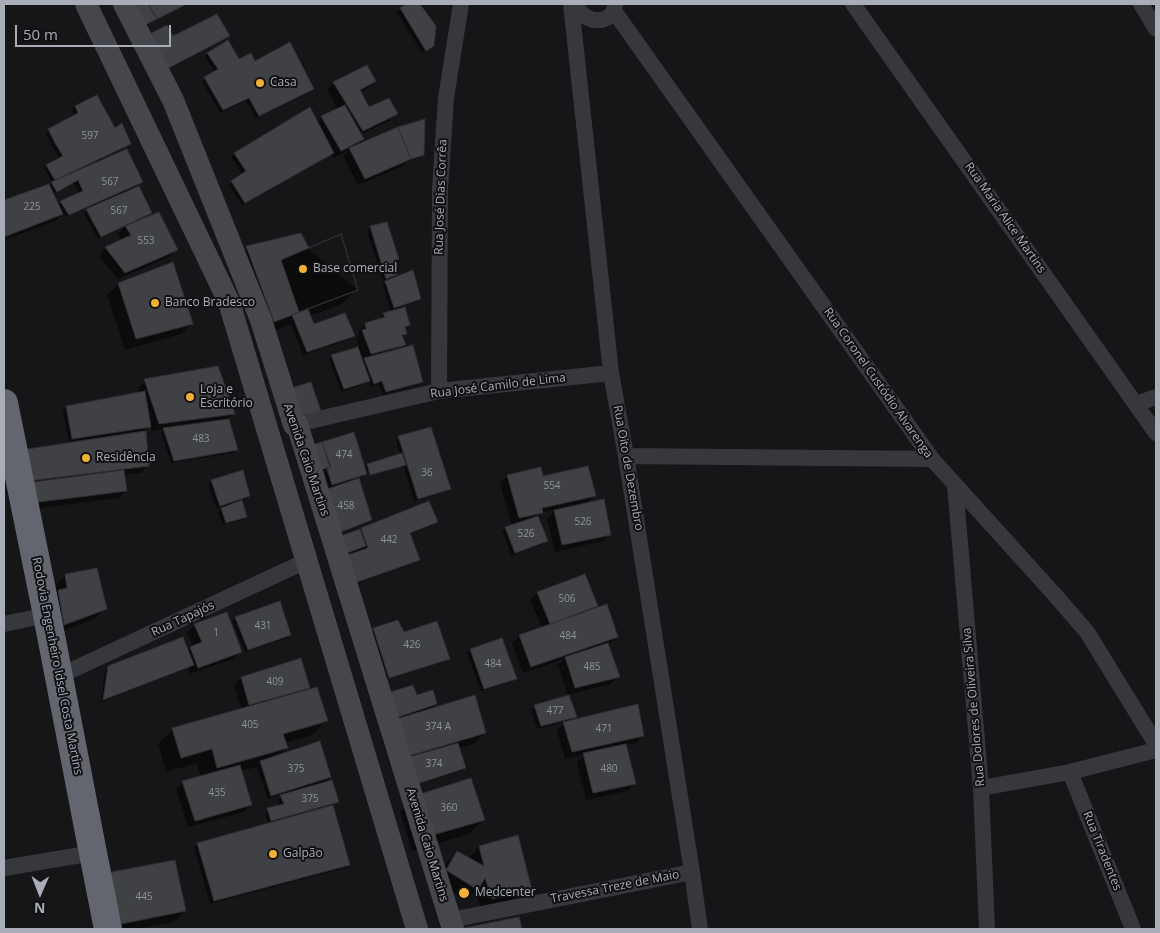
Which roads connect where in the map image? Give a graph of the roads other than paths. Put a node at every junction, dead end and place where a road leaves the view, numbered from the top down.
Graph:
1 (86, 4) edge
2 (124, 4) edge
3 (461, 4) edge
4 (572, 4) edge
5 (853, 4) edge
6 (1141, 4) edge
7 (614, 7) edge
8 (1156, 29) edge
9 (611, 373) junction
10 (440, 391) junction
11 (1156, 397) edge
12 (4, 403) edge
13 (1136, 404) junction
14 (297, 424) junction
15 (1156, 433) edge
16 (626, 456) junction
17 (932, 459) junction
18 (955, 485) junction
19 (306, 561) junction
20 (47, 615) junction
21 (4, 624) edge
22 (59, 676) junction
23 (1156, 744) edge
24 (1156, 750) edge
25 (1070, 772) junction
26 (981, 788) junction
27 (93, 854) junction
28 (4, 868) edge
29 (692, 872) junction
30 (452, 925) edge
31 (108, 929) edge
32 (417, 929) edge
33 (700, 929) edge
34 (987, 929) edge
35 (1133, 929) edge

1 - 19 main road, Avenida Caio Martins
2 - 14 main road, Avenida Caio Martins
3 - 10 street, Rua José Dias Corrêa
4 - 7 street
4 - 9 street, Rua Oito de Dezembro
5 - 13 street, Rua Maria Alice Martins
6 - 8 street
7 - 17 street, Rua Coronel Custódio Alvarenga
9 - 10 street, Rua José Camilo de Lima
9 - 16 street, Rua Oito de Dezembro
10 - 14 street, Rua José Camilo de Lima
11 - 13 street
12 - 20 highway, Rodovia Engenheiro Idsel Costa Martins
13 - 15 street, Rua Maria Alice Martins
14 - 30 main road, Avenida Caio Martins
16 - 17 street
16 - 29 street, Rua Oito de Dezembro
17 - 18 street, Rua Coronel Custódio Alvarenga
18 - 23 street, Rua Coronel Custódio Alvarenga
18 - 26 street, Rua Dolores de Oliveira Silva
19 - 22 street, Rua Tapajós
19 - 32 main road, Avenida Caio Martins
20 - 21 street
20 - 22 highway, Rodovia Engenheiro Idsel Costa Martins
22 - 27 highway, Rodovia Engenheiro Idsel Costa Martins
24 - 25 street
25 - 26 street
25 - 35 street, Rua Tiradentes
26 - 34 street, Rua Dolores de Oliveira Silva
27 - 28 street
27 - 31 highway, Rodovia Engenheiro Idsel Costa Martins
29 - 30 street, Travessa Treze de Maio
29 - 33 street, Rua Oito de Dezembro

